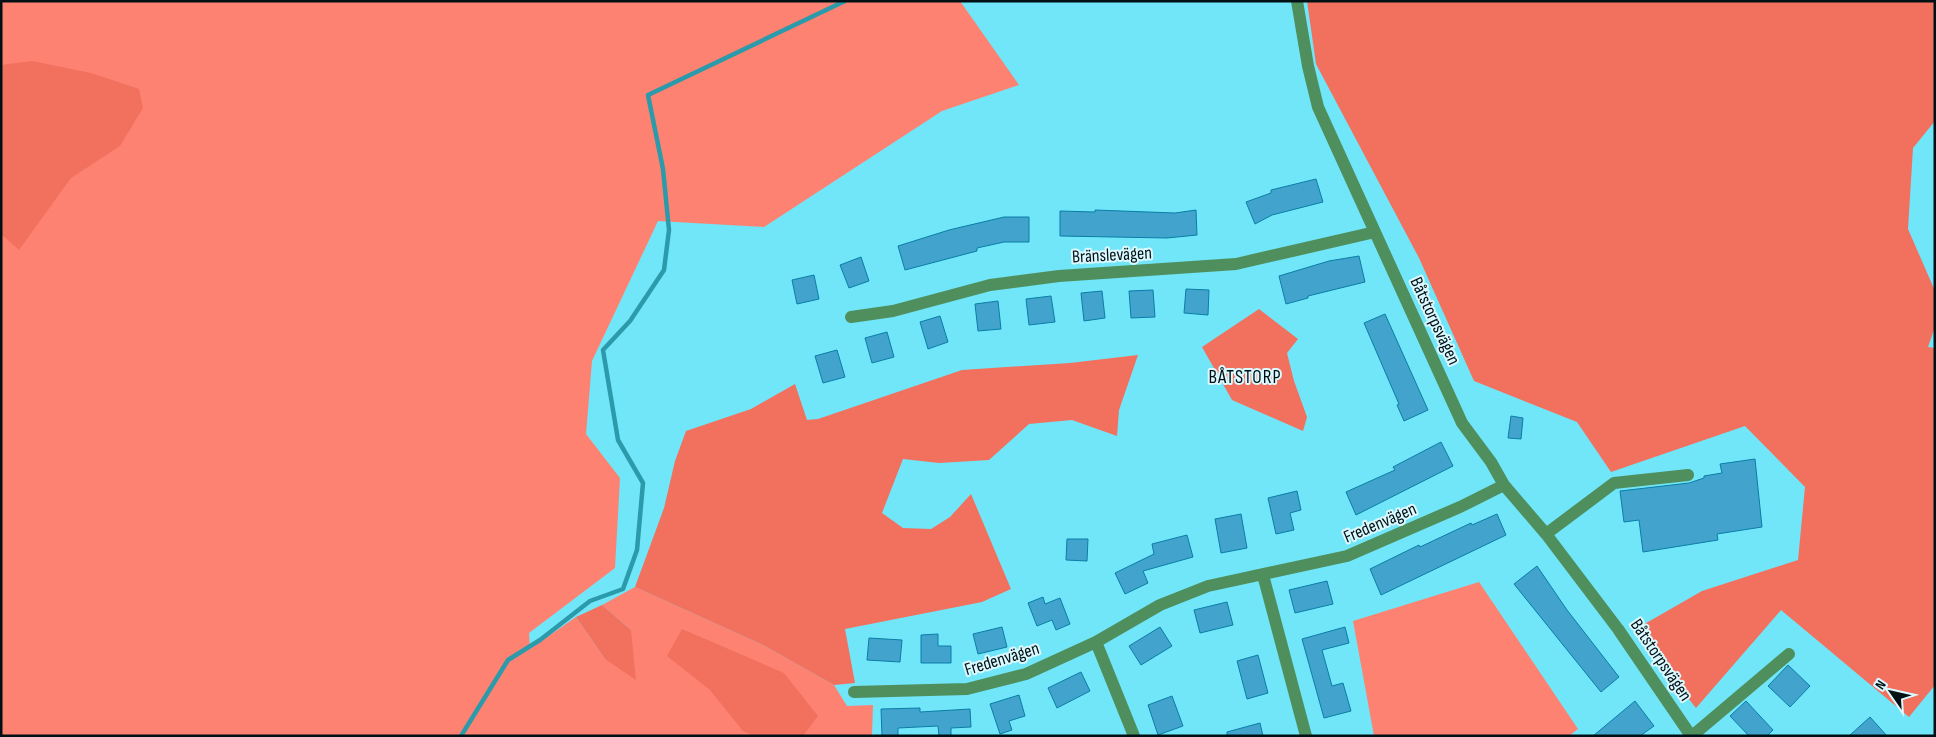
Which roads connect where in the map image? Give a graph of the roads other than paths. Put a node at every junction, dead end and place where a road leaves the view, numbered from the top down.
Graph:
1 (1297, 1) edge
2 (1375, 232) junction
3 (851, 317) dead end
4 (1688, 475) dead end
5 (1504, 485) junction
6 (1546, 534) junction
7 (1263, 575) junction
8 (1096, 642) junction
9 (1789, 654) dead end
10 (854, 692) dead end
11 (1134, 736) edge
12 (1306, 736) edge
13 (1692, 736) edge

1 - 2 street, Båtstorpsvägen
2 - 3 street, Bränslevägen
2 - 5 street, Båtstorpsvägen
4 - 6 street
5 - 6 street, Båtstorpsvägen
5 - 7 street, Fredenvägen
6 - 13 street, Båtstorpsvägen
7 - 8 street, Fredenvägen
7 - 12 street
8 - 10 street, Fredenvägen
8 - 11 street
9 - 13 street, Båtstorpsvägen

